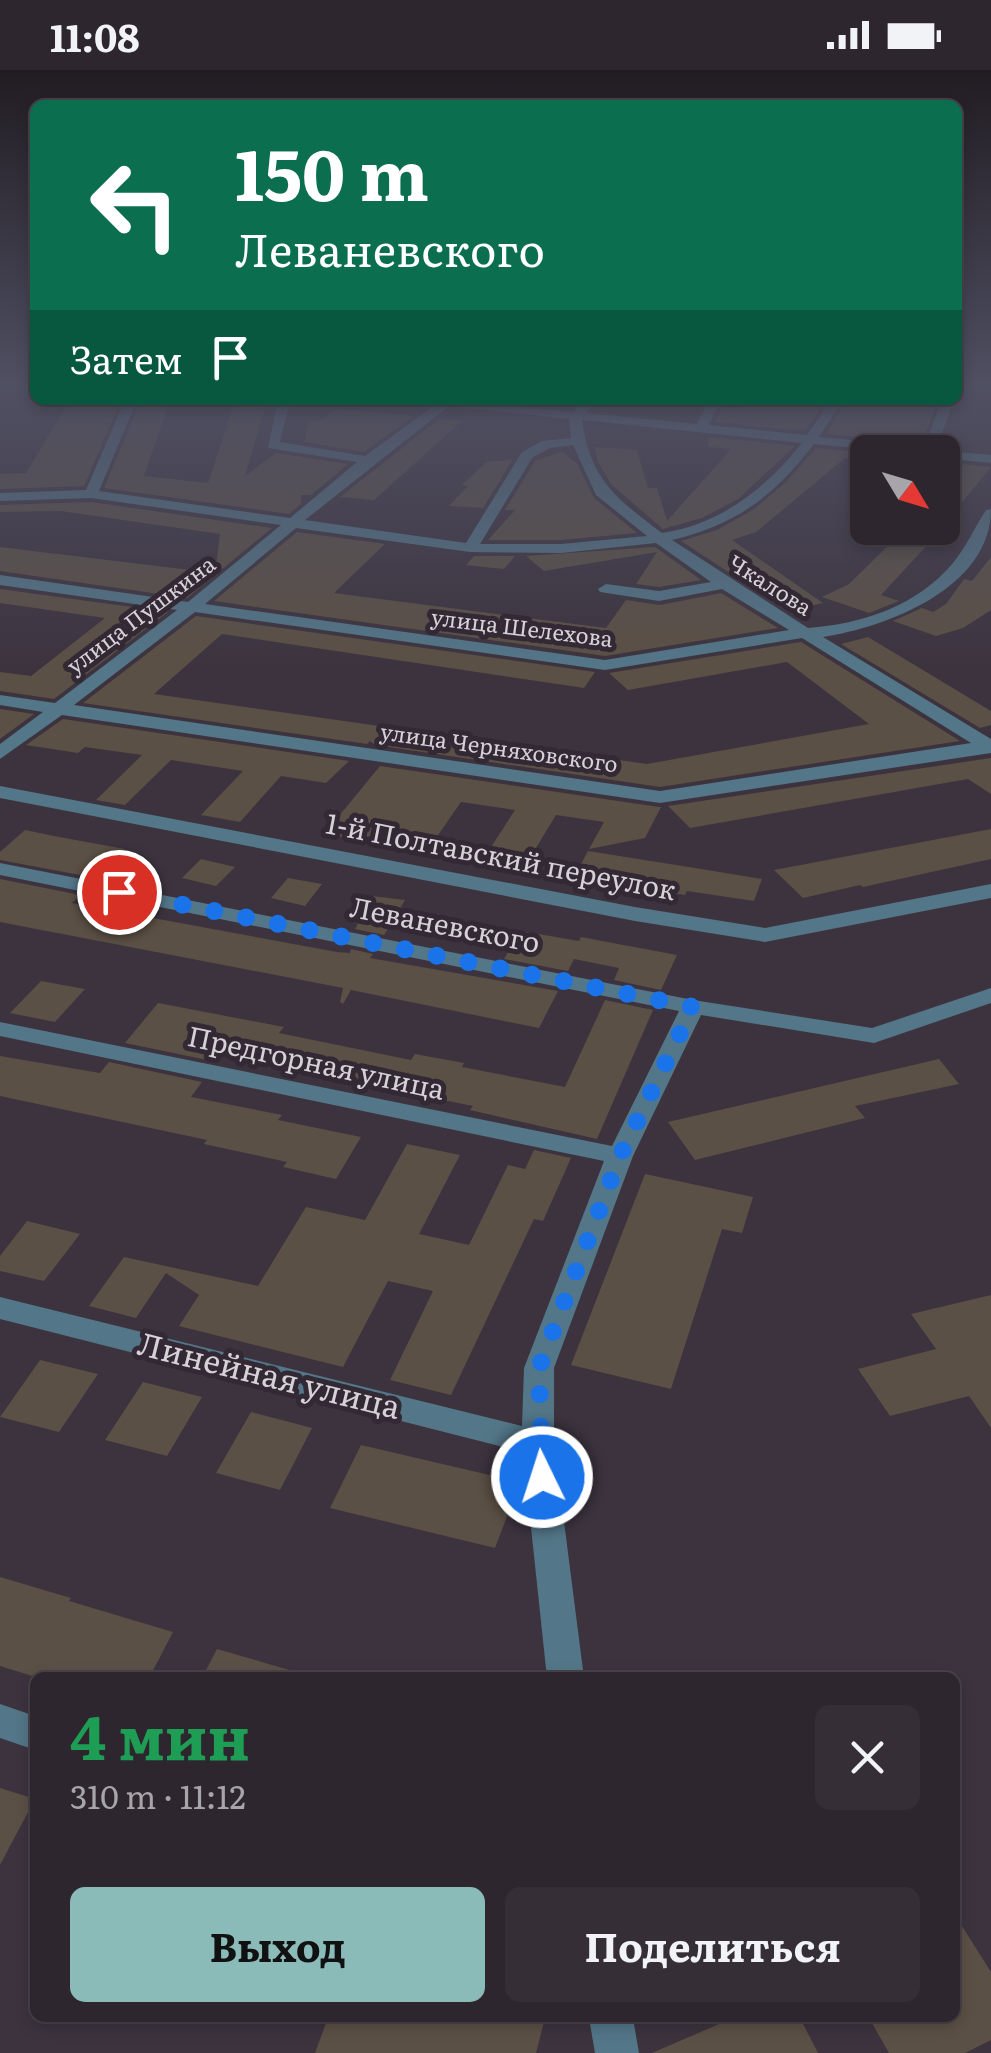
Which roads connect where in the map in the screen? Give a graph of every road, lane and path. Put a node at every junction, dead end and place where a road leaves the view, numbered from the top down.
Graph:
1 (95, 482) edge
2 (343, 482) edge
3 (510, 482) edge
4 (597, 482) edge
5 (771, 482) edge
6 (90, 494) junction
7 (0, 497) edge
8 (991, 513) edge
9 (294, 524) junction
10 (656, 536) junction
11 (470, 548) junction
12 (0, 580) edge
13 (725, 584) junction
14 (606, 589) dead end
15 (194, 605) junction
16 (802, 632) junction
17 (0, 700) edge
18 (55, 708) junction
19 (990, 746) edge
20 (0, 753) edge
21 (0, 792) edge
22 (0, 869) edge
23 (991, 891) edge
24 (991, 994) edge
25 (693, 1007) junction
26 (0, 1030) edge
27 (620, 1156) junction
28 (0, 1308) edge
29 (538, 1443) junction
30 (565, 1672) edge
31 (0, 1722) edge
32 (30, 1731) edge
33 (612, 2022) edge
34 (617, 2053) edge

1 - 6 street
2 - 9 street, улица Пушкина
3 - 11 street
4 - 10 street, Чкалова
5 - 10 street
6 - 7 street
6 - 9 street
8 - 16 street, улица Шелехова
9 - 11 street
9 - 15 street, улица Пушкина
10 - 11 street
10 - 13 street, Чкалова
12 - 15 street, улица Шелехова
13 - 14 street
13 - 16 street, Чкалова
15 - 16 street, улица Шелехова
15 - 18 street, улица Пушкина
16 - 19 street, Чкалова
17 - 18 street, улица Черняховского
18 - 19 street, улица Черняховского
18 - 20 street, улица Пушкина
21 - 23 street, 1-й Полтавский переулок
22 - 25 street, Леваневского
24 - 25 street, Леваневского
25 - 27 street
26 - 27 street, Предгорная улица
27 - 29 street
28 - 29 street, Линейная улица
29 - 30 street
31 - 32 street
33 - 34 street

